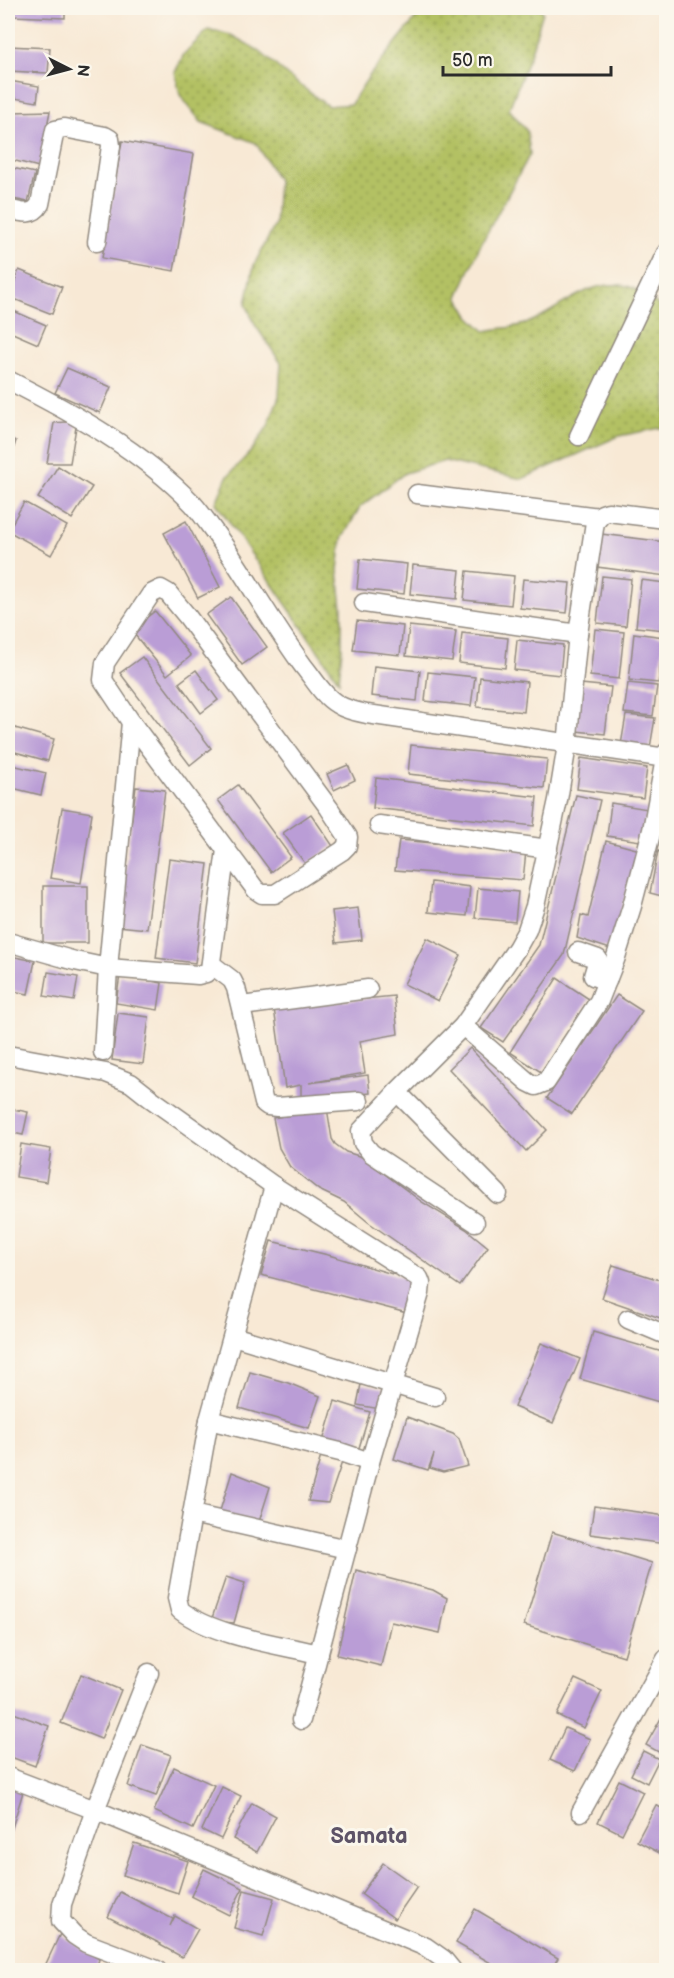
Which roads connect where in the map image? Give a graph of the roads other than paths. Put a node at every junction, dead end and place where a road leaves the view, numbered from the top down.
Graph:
1 (8, 209) edge
2 (97, 242) dead end
3 (666, 253) edge
4 (8, 380) edge
5 (579, 436) dead end
6 (417, 494) dead end
7 (599, 517) junction
8 (666, 519) edge
9 (364, 603) dead end
10 (578, 634) junction
11 (131, 722) junction
12 (567, 745) junction
13 (666, 753) edge
14 (666, 758) edge
15 (379, 825) dead end
16 (548, 849) junction
17 (226, 850) junction
18 (8, 942) edge
19 (578, 952) dead end
20 (211, 964) junction
21 (108, 968) junction
22 (607, 981) junction
23 (368, 989) dead end
24 (242, 1006) junction
25 (463, 1026) junction
26 (103, 1052) dead end
27 (8, 1055) edge
28 (398, 1092) junction
29 (359, 1101) dead end
30 (274, 1186) junction
31 (498, 1194) dead end
32 (475, 1222) dead end
33 (628, 1319) dead end
34 (666, 1335) edge
35 (233, 1336) junction
36 (393, 1383) junction
37 (435, 1397) dead end
38 (208, 1420) junction
39 (370, 1462) junction
40 (192, 1514) junction
41 (347, 1550) junction
42 (319, 1654) junction
43 (666, 1659) edge
44 (149, 1673) dead end
45 (301, 1720) dead end
46 (8, 1777) edge
47 (95, 1810) junction
48 (581, 1812) dead end
49 (157, 1971) edge
50 (452, 1971) edge

1 - 2 street
3 - 5 street
4 - 12 street
6 - 7 street
7 - 8 street
7 - 10 street
9 - 10 street
10 - 12 street
11 - 17 street
11 - 17 street
11 - 21 street
12 - 14 street
12 - 16 street
13 - 14 street
14 - 22 street
15 - 16 street
16 - 25 street
17 - 20 street
18 - 21 street
19 - 22 street
20 - 21 street
20 - 24 street
21 - 26 street
22 - 25 street
23 - 24 street
24 - 29 street
25 - 28 street
27 - 30 street
28 - 31 street
28 - 32 street
30 - 35 street
30 - 36 street
33 - 34 street
35 - 36 street
35 - 38 street
36 - 37 street
36 - 39 street
38 - 39 street
38 - 40 street
39 - 41 street
40 - 41 street
40 - 42 street
41 - 42 street
42 - 45 street
43 - 48 street
44 - 47 street
46 - 47 street
47 - 49 street
47 - 50 street

